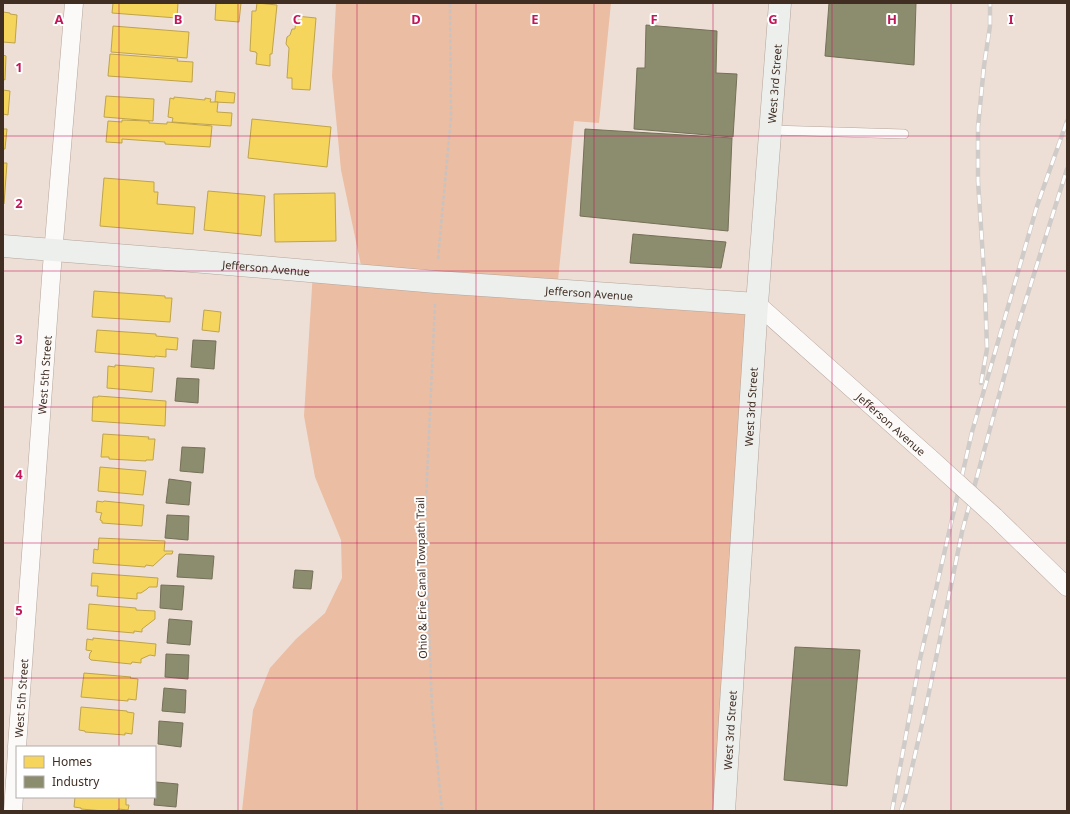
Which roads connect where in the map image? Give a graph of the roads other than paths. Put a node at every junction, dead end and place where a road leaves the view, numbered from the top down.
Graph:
1 (74, 3) edge
2 (780, 3) edge
3 (771, 130) junction
4 (904, 134) dead end
5 (3, 246) edge
6 (53, 250) junction
7 (757, 304) junction
8 (1067, 587) edge
9 (17, 746) edge
10 (16, 766) edge
11 (13, 811) edge
12 (724, 811) edge

1 - 6 street, West 5th Street
2 - 3 street, West 3rd Street
3 - 4 lane
3 - 7 street, West 3rd Street
5 - 6 street, Jefferson Avenue
6 - 7 street, Jefferson Avenue
6 - 9 street, West 5th Street
7 - 8 street, Jefferson Avenue, bridge
7 - 12 street, West 3rd Street
10 - 11 street, West 5th Street

